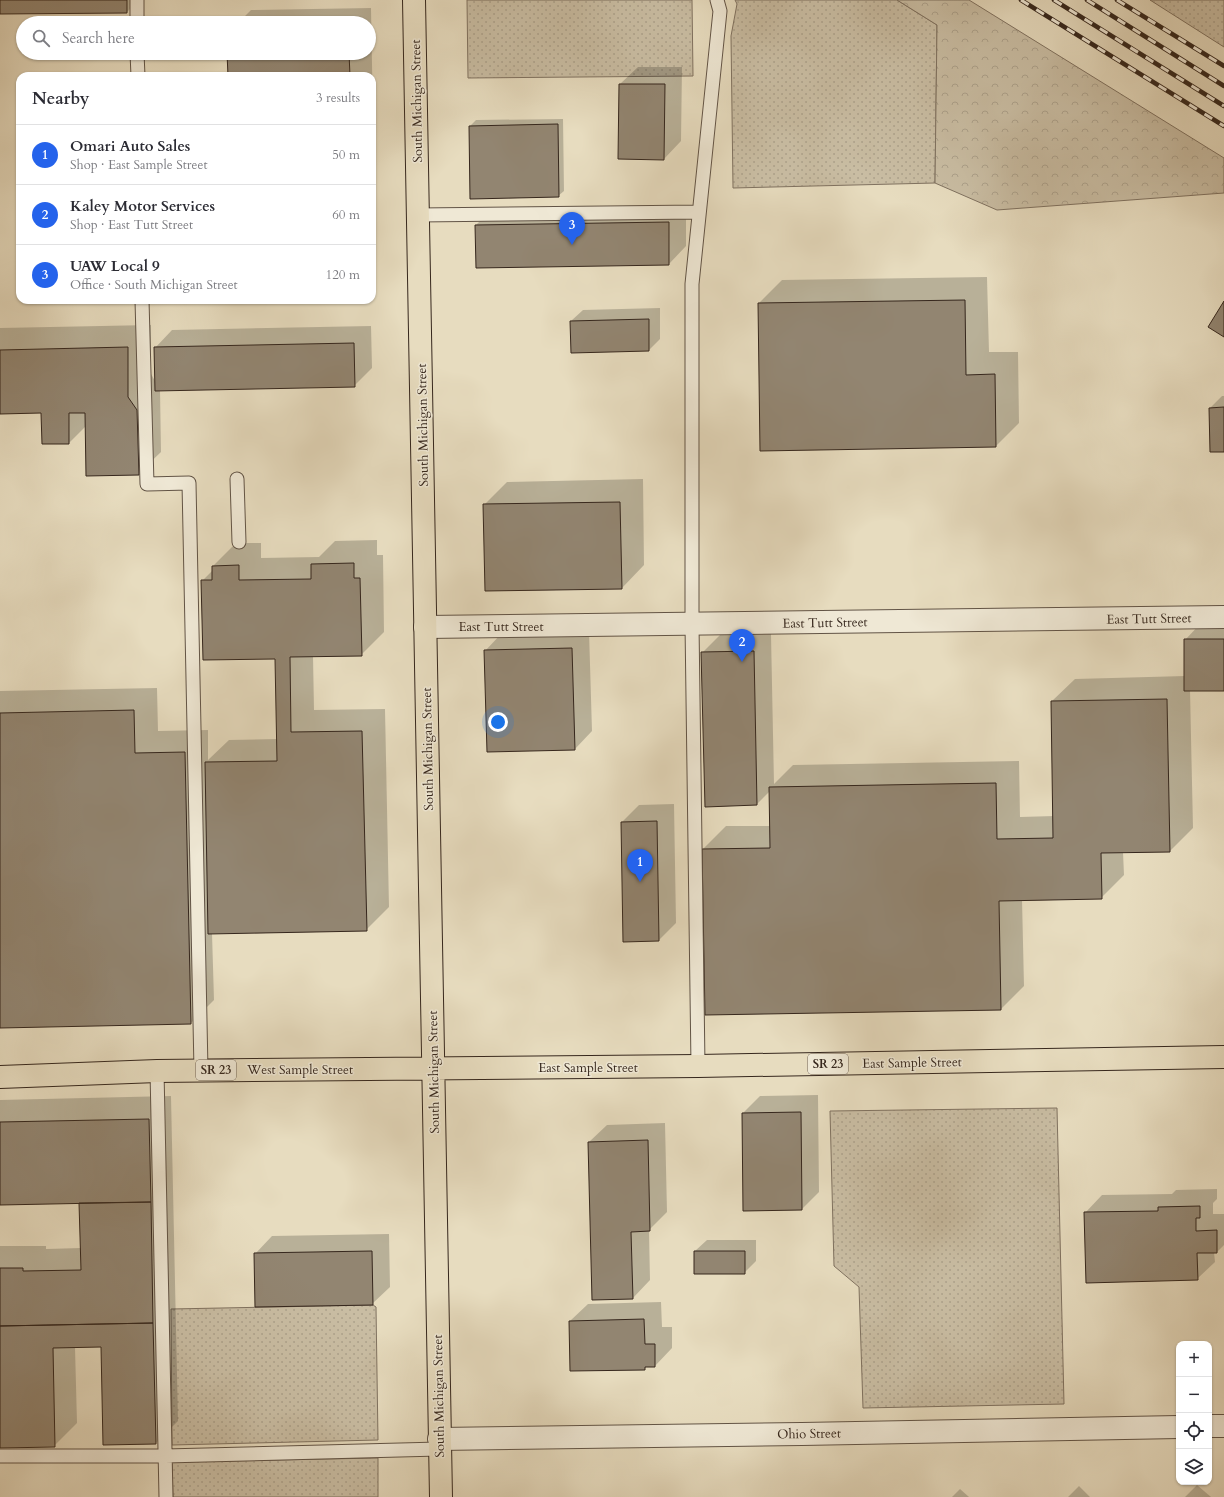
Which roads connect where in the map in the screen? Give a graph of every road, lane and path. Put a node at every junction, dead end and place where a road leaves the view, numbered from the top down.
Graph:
1 (137, 0) edge
2 (414, 0) edge
3 (717, 0) edge
4 (137, 16) edge
5 (138, 60) edge
6 (138, 72) edge
7 (699, 212) junction
8 (418, 215) junction
9 (142, 304) edge
10 (237, 479) dead end
11 (239, 542) dead end
12 (1224, 617) edge
13 (692, 624) junction
14 (425, 627) junction
15 (1224, 1057) edge
16 (698, 1066) junction
17 (433, 1068) junction
18 (201, 1070) junction
19 (157, 1071) junction
20 (0, 1077) edge
21 (1212, 1426) edge
22 (1224, 1426) edge
23 (1176, 1427) edge
24 (439, 1444) junction
25 (0, 1456) edge
26 (165, 1456) junction
27 (166, 1497) edge
28 (441, 1497) edge

1 - 4 lane
2 - 8 main road, South Michigan Street
3 - 7 lane
5 - 6 lane
7 - 8 lane
7 - 13 lane
8 - 14 main road, South Michigan Street
9 - 18 lane
10 - 11 lane
12 - 13 street, East Tutt Street
13 - 14 street, East Tutt Street
13 - 16 lane
14 - 17 main road, South Michigan Street
15 - 16 main road, East Sample Street / SR 23
16 - 17 main road, East Sample Street / SR 23
17 - 18 main road, West Sample Street / SR 23
17 - 24 main road, South Michigan Street
18 - 19 main road, West Sample Street / SR 23
19 - 20 main road, West Sample Street / SR 23
19 - 26 lane
21 - 22 street
23 - 24 street, Ohio Street
24 - 26 lane
24 - 28 main road, South Michigan Street
25 - 26 lane
26 - 27 lane

